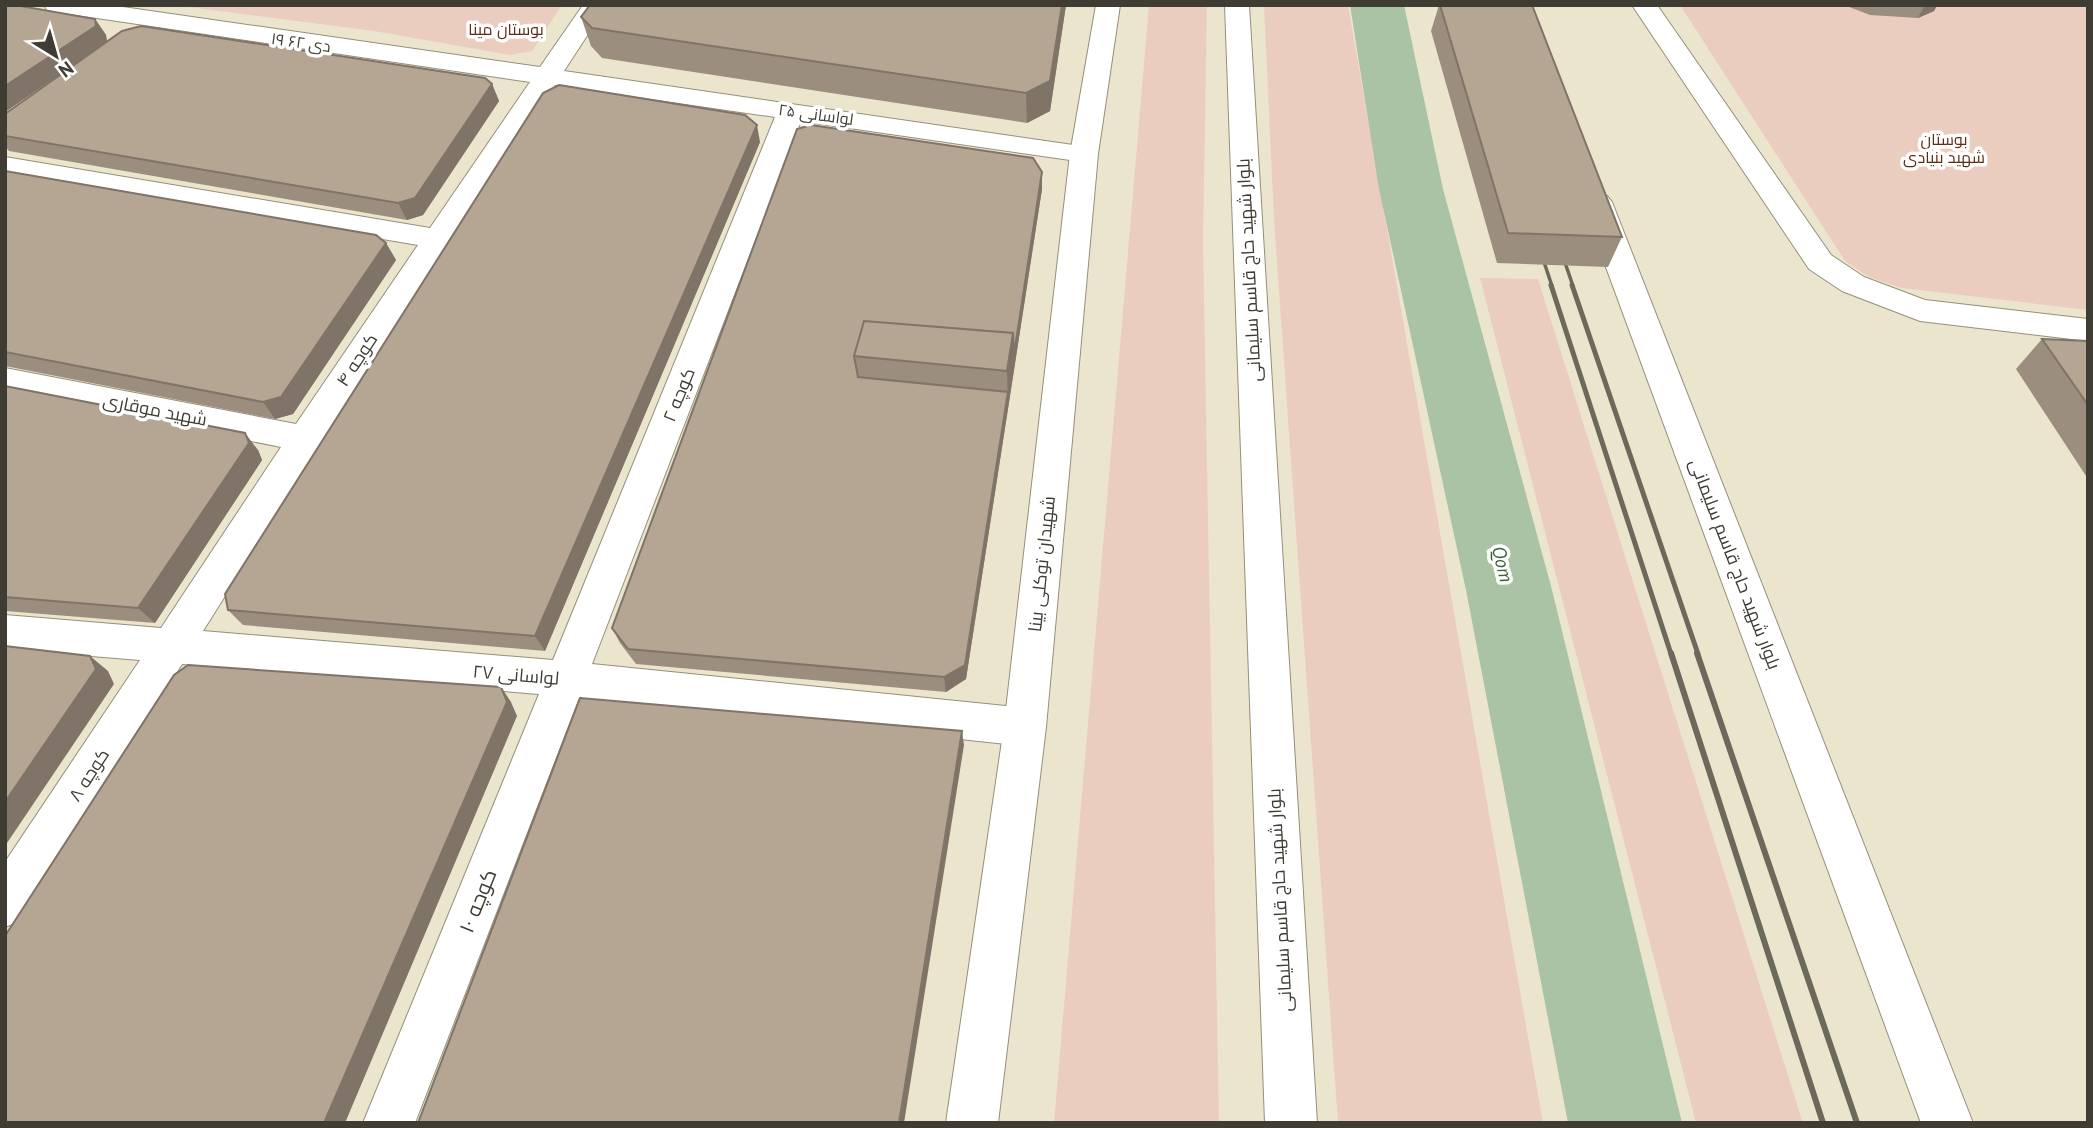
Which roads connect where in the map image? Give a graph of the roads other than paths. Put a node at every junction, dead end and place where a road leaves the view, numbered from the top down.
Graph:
1 (55, 5) edge
2 (595, 5) edge
3 (1108, 5) edge
4 (1237, 5) edge
5 (1644, 5) edge
6 (150, 21) junction
7 (127, 37) edge
8 (547, 75) junction
9 (792, 110) junction
10 (1084, 154) junction
11 (5, 166) edge
12 (1586, 172) edge
13 (437, 239) junction
14 (2088, 330) edge
15 (5, 380) edge
16 (305, 439) junction
17 (5, 632) edge
18 (172, 646) junction
19 (567, 679) junction
20 (1025, 727) junction
21 (5, 904) edge
22 (389, 1123) edge
23 (972, 1123) edge
24 (1291, 1123) edge
25 (1947, 1123) edge

1 - 6 street, ۱۹ دی ۶۲
2 - 8 street, کوچه ۴
3 - 10 street, شهیدان توکلی بینا
4 - 24 street, بلوار شهید حاج قاسم سلیمانی
5 - 14 street
6 - 7 street
6 - 8 street, ۱۹ دی ۶۲
8 - 9 street, لواسانی ۲۵
8 - 13 street, کوچه ۴
9 - 10 street, لواسانی ۲۵
9 - 19 street, کوچه ۲
10 - 20 street, شهیدان توکلی بینا
11 - 13 street
12 - 25 street, بلوار شهید حاج قاسم سلیمانی
13 - 16 street, کوچه ۴
15 - 16 street, شهید موقاری
16 - 18 street, کوچه ۴
17 - 18 street, لواسانی ۲۷
18 - 19 street, لواسانی ۲۷
18 - 21 street, کوچه ۸
19 - 20 street, لواسانی ۲۷
19 - 22 street, کوچه ۱۰
20 - 23 street, شهیدان توکلی بینا

